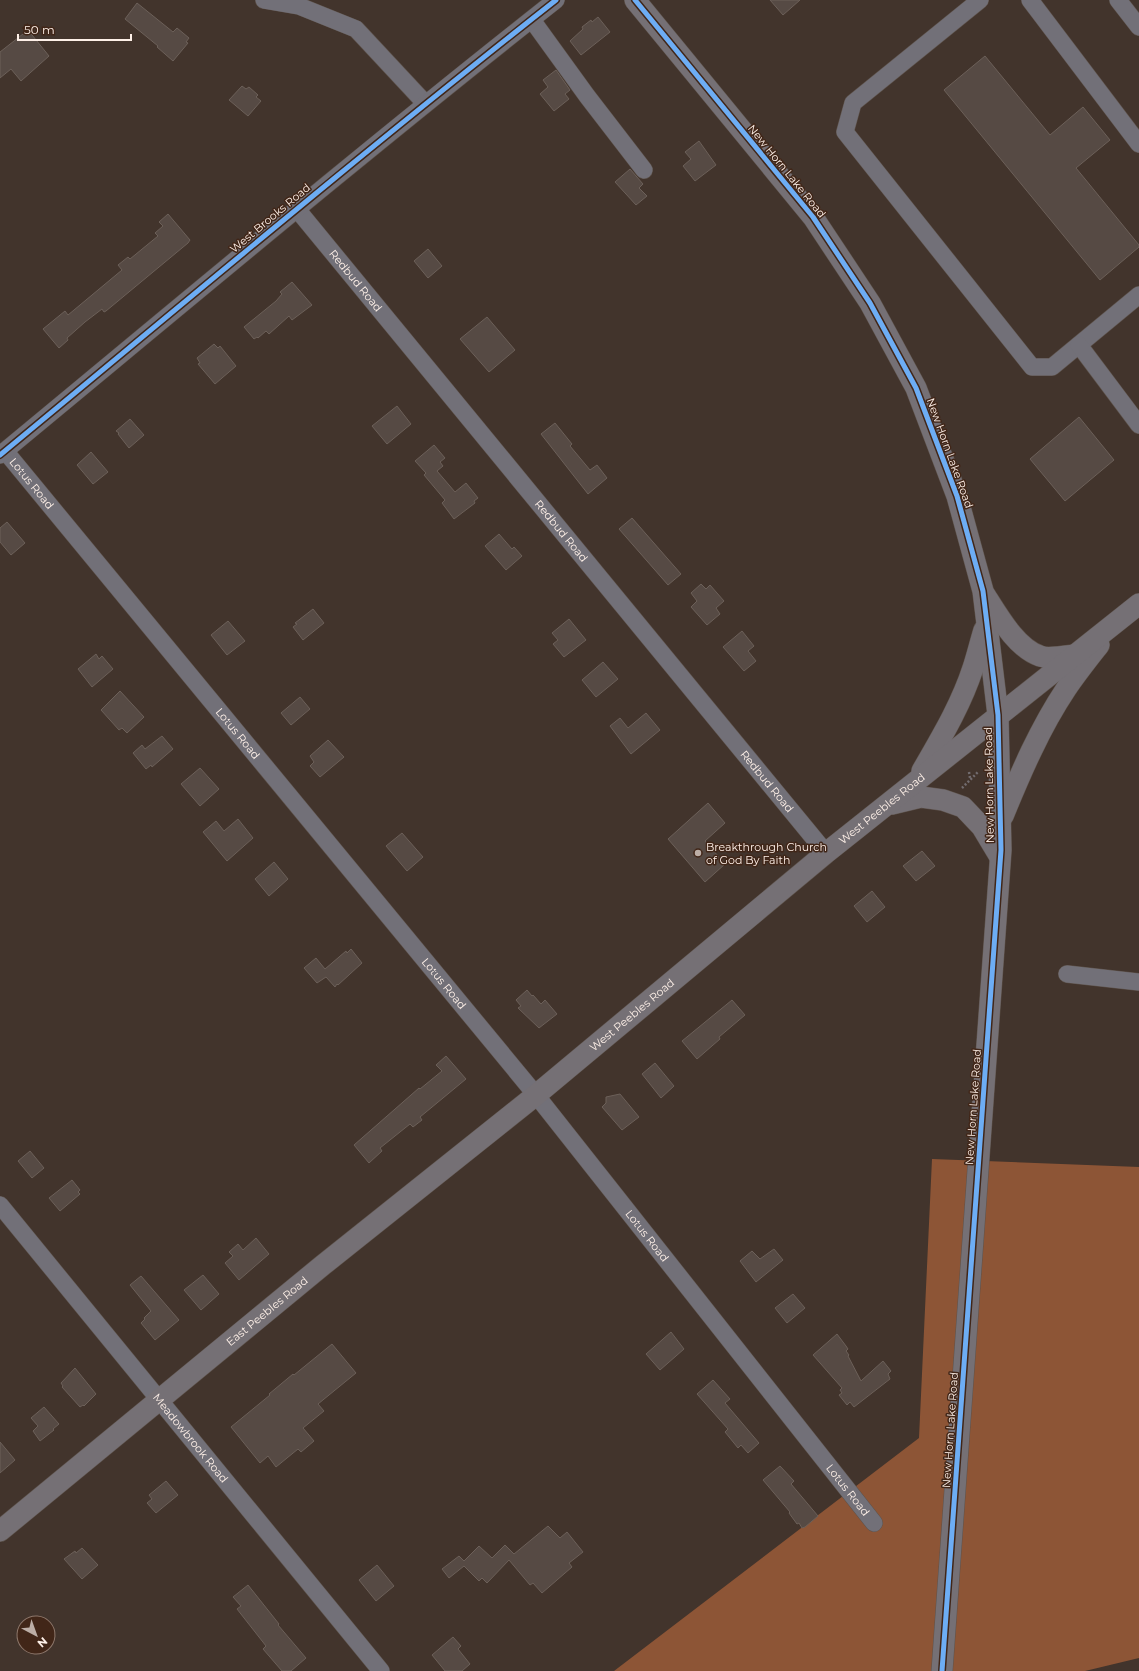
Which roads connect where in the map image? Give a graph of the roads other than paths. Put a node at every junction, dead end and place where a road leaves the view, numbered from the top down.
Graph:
1 (264, 0) edge
2 (556, 0) edge
3 (635, 0) edge
4 (980, 0) edge
5 (1030, 0) edge
6 (1118, 0) edge
7 (532, 20) junction
8 (1139, 27) edge
9 (425, 103) junction
10 (1139, 144) edge
11 (644, 170) dead end
12 (296, 208) junction
13 (1139, 295) edge
14 (1079, 345) junction
15 (1139, 425) edge
16 (3, 453) edge
17 (983, 591) junction
18 (1139, 604) edge
19 (986, 622) junction
20 (1116, 622) junction
21 (1074, 655) junction
22 (998, 715) junction
23 (914, 783) junction
24 (886, 806) junction
25 (1000, 824) junction
26 (826, 853) junction
27 (1000, 857) junction
28 (1067, 974) dead end
29 (1139, 982) edge
30 (536, 1095) junction
31 (0, 1205) edge
32 (158, 1399) junction
33 (874, 1523) dead end
34 (0, 1530) edge
35 (381, 1671) edge
36 (942, 1671) edge

1 - 9 street
2 - 7 street, West Brooks Road
3 - 17 main road, New Horn Lake Road
4 - 14 street
5 - 10 street
6 - 8 street
7 - 9 street, West Brooks Road
7 - 11 street
9 - 12 street, West Brooks Road
12 - 16 street, West Brooks Road
12 - 26 street, Redbud Road
13 - 14 street
14 - 15 street
16 - 30 street, Lotus Road
17 - 19 main road, New Horn Lake Road
17 - 21 main road
18 - 20 main road, West Peebles Road
19 - 22 main road, New Horn Lake Road
19 - 23 main road
20 - 21 main road, West Peebles Road
20 - 25 main road
21 - 22 main road, West Peebles Road
22 - 23 main road, West Peebles Road
22 - 25 main road, New Horn Lake Road
23 - 24 main road, West Peebles Road
24 - 26 main road, West Peebles Road
24 - 27 main road
25 - 27 main road, New Horn Lake Road
26 - 30 main road, West Peebles Road
27 - 36 main road, New Horn Lake Road
28 - 29 street
30 - 32 main road, East Peebles Road
30 - 33 street, Lotus Road
31 - 32 street, Meadowbrook Road
32 - 34 main road, East Peebles Road
32 - 35 street, Meadowbrook Road

